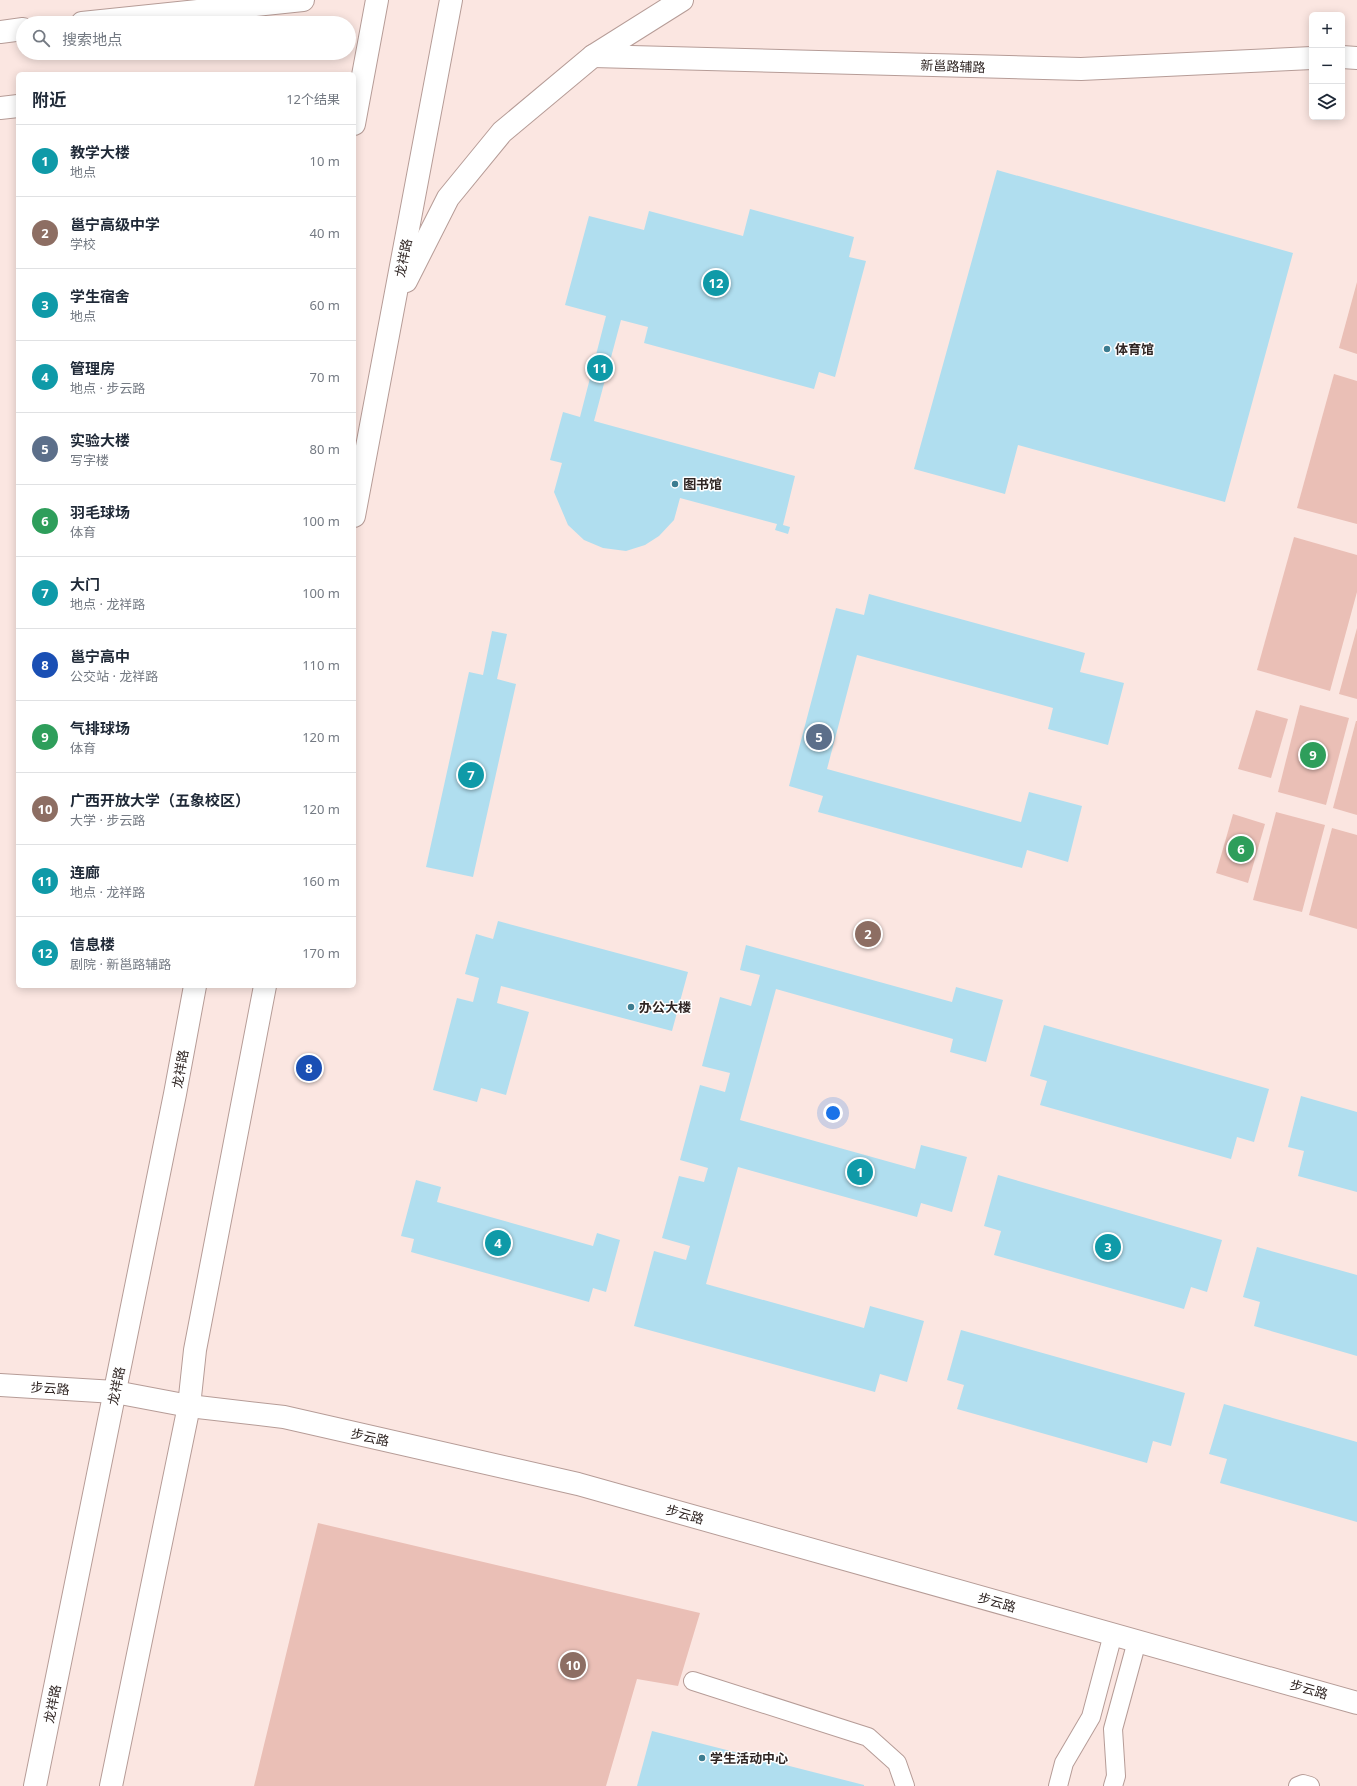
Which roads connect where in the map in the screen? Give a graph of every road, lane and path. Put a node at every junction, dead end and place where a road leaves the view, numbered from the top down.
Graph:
1 (303, 0) edge
2 (377, 0) edge
3 (451, 0) edge
4 (682, 0) edge
5 (149, 16) edge
6 (16, 30) edge
7 (0, 32) edge
8 (593, 56) junction
9 (1345, 57) edge
10 (1309, 58) edge
11 (1357, 58) edge
12 (16, 106) edge
13 (0, 108) edge
14 (356, 113) edge
15 (395, 303) junction
16 (356, 506) edge
17 (195, 988) edge
18 (264, 988) edge
19 (0, 1385) edge
20 (115, 1392) junction
21 (189, 1406) junction
22 (1113, 1634) junction
23 (1137, 1641) junction
24 (693, 1680) dead end
25 (1357, 1703) edge
26 (35, 1786) edge
27 (112, 1786) edge
28 (905, 1786) edge
29 (1058, 1786) edge
30 (1113, 1786) edge
31 (1298, 1786) edge
32 (1310, 1786) edge

1 - 5 main road
2 - 14 main road
3 - 15 main road, 龙祥路
4 - 8 main road
6 - 7 main road
8 - 10 main road, 新邕路辅路
8 - 15 main road
9 - 11 main road
12 - 13 main road
15 - 16 main road, 龙祥路
17 - 20 main road, 龙祥路
18 - 21 main road
19 - 20 main road, 步云路
20 - 21 main road, 步云路
20 - 26 main road, 龙祥路
21 - 22 main road, 步云路
21 - 27 main road
22 - 23 main road, 步云路
22 - 29 lane
23 - 25 main road, 步云路
23 - 30 lane
24 - 28 lane
31 - 32 lane

